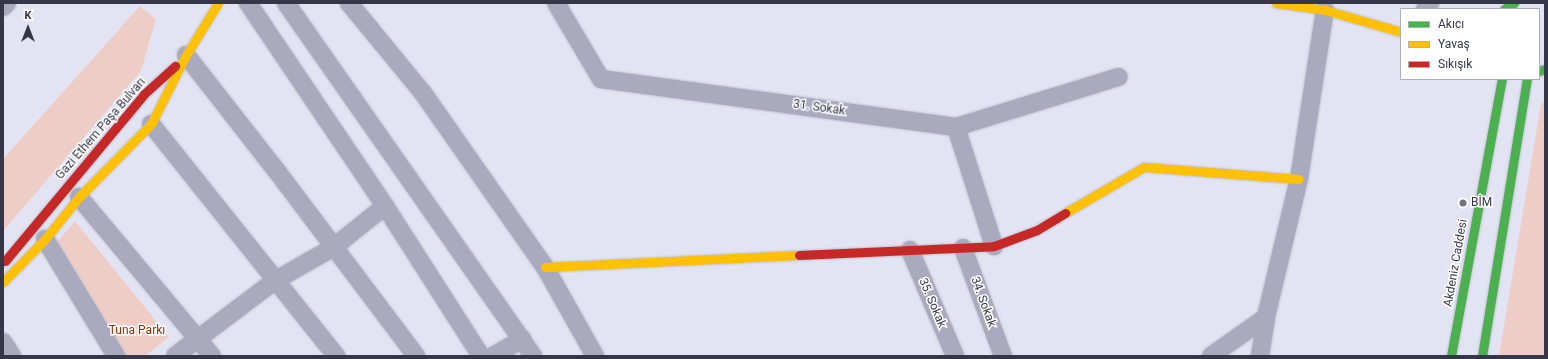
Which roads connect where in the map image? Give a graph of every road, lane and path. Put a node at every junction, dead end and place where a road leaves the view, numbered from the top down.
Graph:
1 (7, 3) edge
2 (248, 3) edge
3 (286, 3) edge
4 (349, 3) edge
5 (556, 3) edge
6 (1276, 3) edge
7 (214, 4) edge
8 (1313, 7) edge
9 (3, 8) edge
10 (1400, 32) edge
11 (186, 56) junction
12 (1118, 77) dead end
13 (1502, 80) edge
14 (1527, 80) edge
15 (151, 124) junction
16 (956, 127) junction
17 (1298, 180) junction
18 (79, 197) junction
19 (385, 206) junction
20 (45, 239) junction
21 (994, 246) junction
22 (334, 247) junction
23 (963, 248) junction
24 (910, 250) junction
25 (3, 263) edge
26 (545, 267) junction
27 (276, 280) junction
28 (3, 282) edge
29 (1266, 317) junction
30 (197, 338) junction
31 (522, 339) junction
32 (3, 342) edge
33 (12, 356) edge
34 (116, 356) edge
35 (175, 356) edge
36 (212, 356) edge
37 (336, 356) edge
38 (416, 356) edge
39 (481, 356) edge
40 (493, 356) edge
41 (533, 356) edge
42 (594, 356) edge
43 (955, 356) edge
44 (1003, 356) edge
45 (1211, 356) edge
46 (1260, 356) edge
47 (1451, 356) edge
48 (1482, 356) edge

1 - 9 street
2 - 19 street
3 - 31 street
4 - 26 street
5 - 16 street, 31. Sokak
6 - 8 main road
7 - 11 main road
8 - 10 main road
8 - 17 street
11 - 15 main road
11 - 22 street
11 - 25 main road, Gazi Ethem Paşa Bulvarı
12 - 16 street, 31. Sokak
13 - 47 main road, Akdeniz Caddesi
14 - 48 main road
15 - 18 main road
15 - 27 street
16 - 21 street
17 - 21 main road
17 - 29 street
18 - 20 main road
18 - 30 street
19 - 22 street
19 - 39 street
20 - 28 main road
20 - 34 street
21 - 23 main road
22 - 27 street
22 - 38 street
23 - 24 main road
23 - 44 street, 34. Sokak
24 - 26 main road
24 - 43 street, 35. Sokak
26 - 42 street
27 - 30 street
27 - 37 street
29 - 45 street
29 - 46 street
30 - 35 street
30 - 36 street
31 - 40 street
31 - 41 street
32 - 33 street

